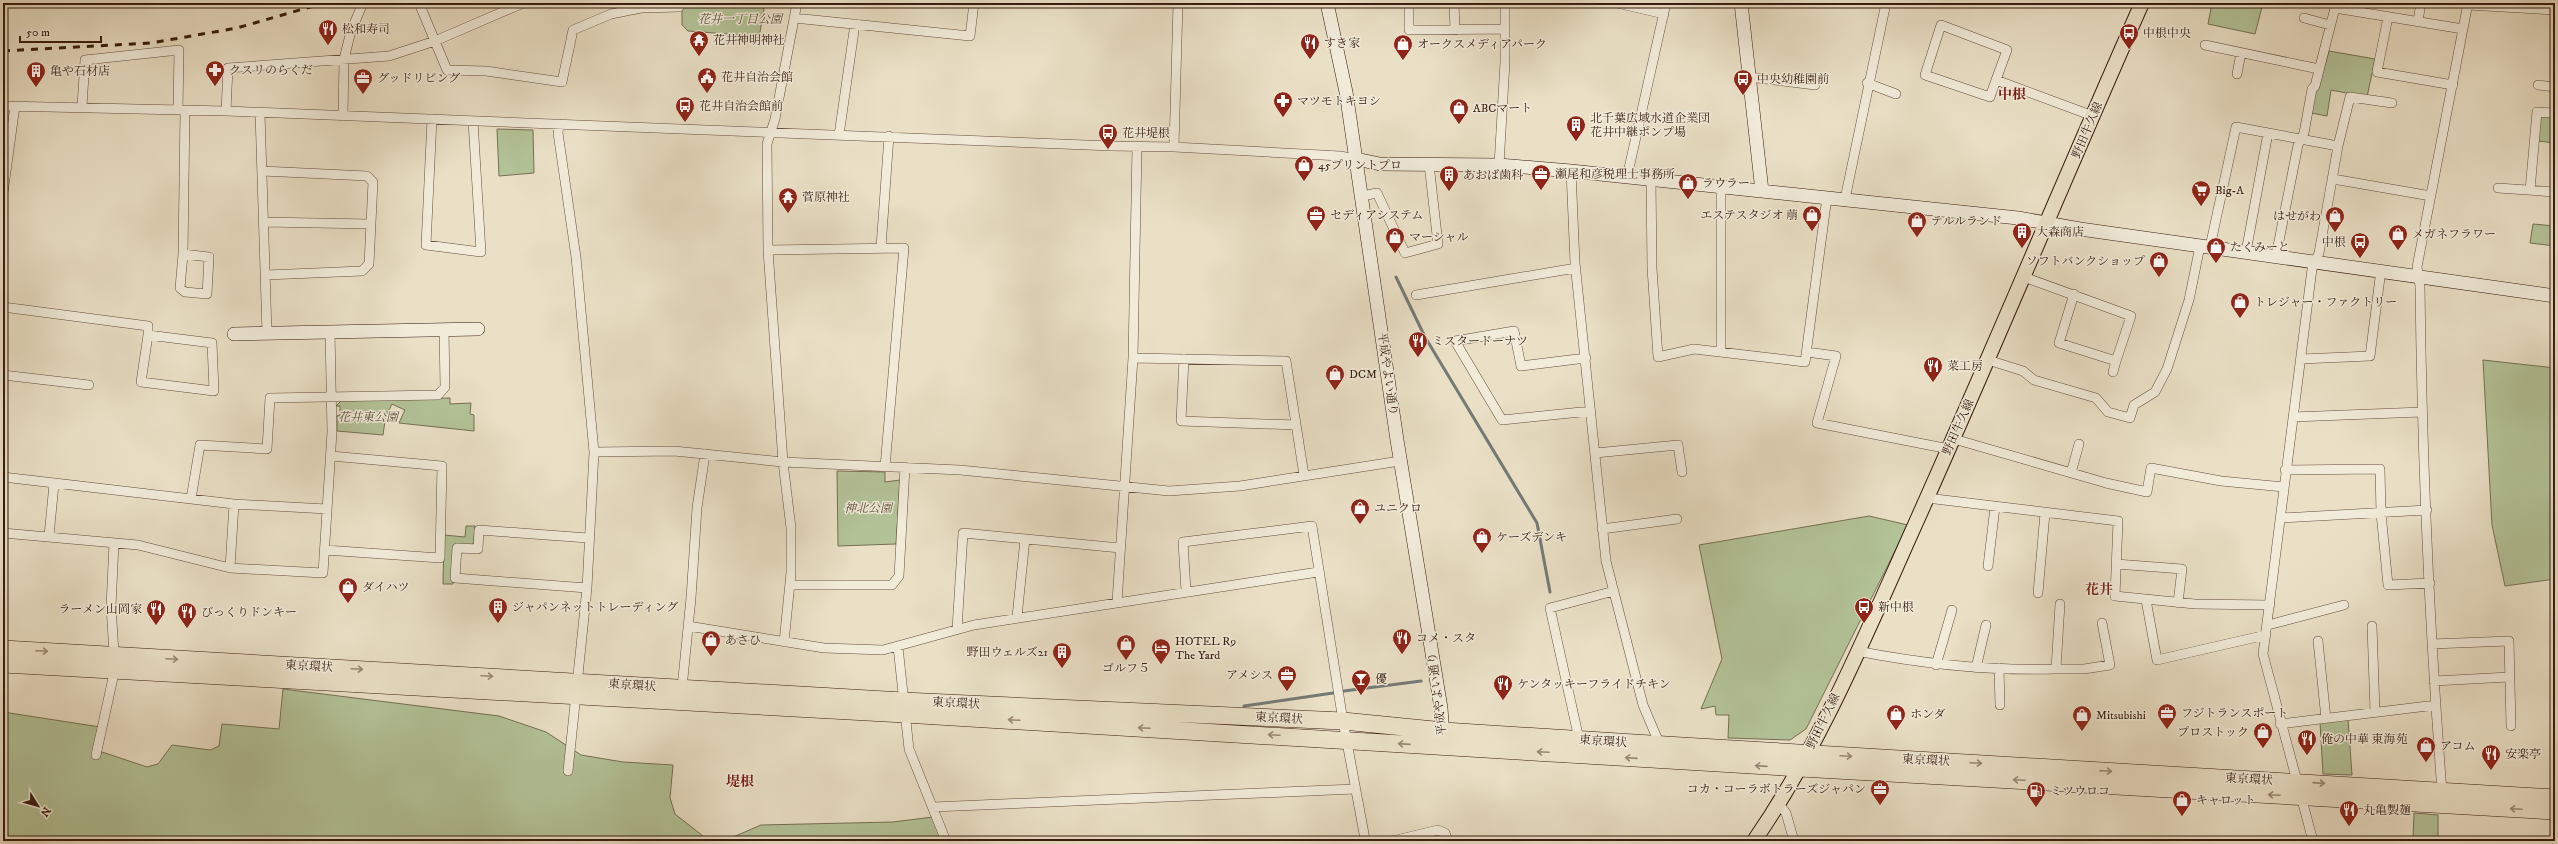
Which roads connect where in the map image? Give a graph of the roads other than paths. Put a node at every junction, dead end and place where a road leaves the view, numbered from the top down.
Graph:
1 (363, 3) edge
2 (419, 3) edge
3 (523, 3) edge
4 (797, 3) edge
5 (974, 3) edge
6 (1178, 3) edge
7 (1327, 3) edge
8 (1409, 3) edge
9 (1454, 3) edge
10 (1505, 3) edge
11 (1617, 3) edge
12 (1666, 3) edge
13 (1741, 3) edge
14 (1886, 3) edge
15 (2142, 3) edge
16 (2421, 3) edge
17 (2468, 4) edge
18 (2545, 6) edge
19 (679, 8) edge
20 (2555, 10) edge
21 (1664, 14) junction
22 (2388, 17) junction
23 (794, 18) junction
24 (2304, 18) dead end
25 (2418, 21) junction
26 (855, 24) junction
27 (2330, 25) junction
28 (1505, 29) junction
29 (2463, 29) junction
30 (1455, 30) junction
31 (435, 41) junction
32 (2205, 46) dead end
33 (2241, 53) junction
34 (344, 59) junction
35 (2319, 69) junction
36 (2237, 74) dead end
37 (1749, 77) junction
38 (1996, 80) junction
39 (1867, 83) junction
40 (2453, 85) junction
41 (1816, 86) dead end
42 (2538, 86) dead end
43 (2555, 87) edge
44 (1896, 94) dead end
45 (2392, 103) dead end
46 (3, 106) edge
47 (15, 106) junction
48 (82, 106) junction
49 (181, 110) junction
50 (226, 111) junction
51 (260, 113) junction
52 (2555, 113) edge
53 (343, 116) junction
54 (2093, 116) junction
55 (432, 119) junction
56 (472, 121) junction
57 (559, 124) junction
58 (771, 133) junction
59 (2268, 134) junction
60 (839, 135) junction
61 (889, 136) junction
62 (2301, 138) junction
63 (2338, 146) junction
64 (1136, 147) junction
65 (1174, 147) junction
66 (1356, 159) junction
67 (1429, 164) junction
68 (1499, 165) junction
69 (262, 171) junction
70 (1572, 171) junction
71 (1627, 177) junction
72 (2333, 179) junction
73 (1651, 180) junction
74 (1721, 187) junction
75 (2498, 188) dead end
76 (2530, 190) junction
77 (1762, 191) junction
78 (2555, 192) edge
79 (3, 193) edge
80 (1362, 196) junction
81 (2431, 196) junction
82 (1827, 197) junction
83 (1845, 199) junction
84 (264, 222) junction
85 (2047, 222) junction
86 (370, 224) junction
87 (2205, 246) junction
88 (881, 247) junction
89 (768, 250) junction
90 (2246, 252) junction
91 (183, 254) junction
92 (2276, 256) junction
93 (2316, 261) junction
94 (1576, 268) junction
95 (2381, 270) junction
96 (266, 274) junction
97 (2417, 275) junction
98 (2024, 277) junction
99 (2074, 294) junction
100 (1416, 295) dead end
101 (2555, 296) edge
102 (3, 307) edge
103 (444, 329) junction
104 (478, 329) dead end
105 (330, 332) junction
106 (267, 333) junction
107 (234, 334) dead end
108 (148, 335) junction
109 (1721, 352) junction
110 (1807, 352) junction
111 (1133, 358) junction
112 (1586, 358) junction
113 (1184, 359) junction
114 (2302, 359) junction
115 (1988, 360) junction
116 (2116, 361) junction
117 (2113, 372) dead end
118 (3, 375) edge
119 (89, 385) dead end
120 (331, 396) junction
121 (1591, 411) junction
122 (2422, 412) junction
123 (2294, 417) junction
124 (1296, 425) junction
125 (1951, 444) junction
126 (2079, 444) dead end
127 (594, 452) junction
128 (1595, 453) junction
129 (706, 454) junction
130 (331, 456) junction
131 (1400, 461) junction
132 (783, 462) junction
133 (885, 467) junction
134 (905, 467) junction
135 (2285, 470) junction
136 (1682, 472) dead end
137 (2071, 473) junction
138 (1304, 476) junction
139 (3, 478) edge
140 (54, 484) junction
141 (2284, 487) junction
142 (1123, 488) junction
143 (1927, 498) junction
144 (191, 499) junction
145 (234, 504) junction
146 (1995, 507) junction
147 (327, 509) junction
148 (2427, 510) junction
149 (2045, 513) junction
150 (2381, 513) junction
151 (2280, 518) junction
152 (1677, 519) dead end
153 (1602, 529) junction
154 (3, 533) edge
155 (49, 536) junction
156 (588, 538) junction
157 (1024, 539) junction
158 (114, 543) junction
159 (1120, 548) junction
160 (325, 550) junction
161 (2116, 564) junction
162 (1988, 566) dead end
163 (230, 568) junction
164 (1318, 572) junction
165 (2430, 583) junction
166 (790, 585) junction
167 (587, 588) junction
168 (1614, 591) junction
169 (1186, 592) junction
170 (2038, 593) dead end
171 (2146, 600) junction
172 (1117, 602) junction
173 (2178, 603) junction
174 (2060, 604) dead end
175 (2270, 605) junction
176 (2344, 605) dead end
177 (1952, 610) dead end
178 (1017, 618) junction
179 (2102, 624) dead end
180 (1986, 625) dead end
181 (2268, 625) junction
182 (688, 626) junction
183 (2372, 626) dead end
184 (957, 629) junction
185 (2266, 635) junction
186 (2318, 641) dead end
187 (784, 642) junction
188 (2432, 644) junction
189 (898, 647) junction
190 (3, 650) edge
191 (1857, 651) junction
192 (113, 662) junction
193 (3, 664) edge
194 (1936, 665) junction
195 (1976, 668) junction
196 (1999, 668) junction
197 (2056, 669) junction
198 (2510, 677) junction
199 (2434, 681) junction
200 (682, 688) junction
201 (577, 689) junction
202 (2000, 705) dead end
203 (2436, 705) junction
204 (903, 707) junction
205 (2375, 712) junction
206 (2326, 719) junction
207 (1343, 721) junction
208 (2280, 724) junction
209 (2511, 726) dead end
210 (1443, 738) junction
211 (1579, 739) junction
212 (1346, 740) junction
213 (1660, 745) junction
214 (96, 755) dead end
215 (1804, 761) junction
216 (568, 771) dead end
217 (1355, 789) junction
218 (2298, 789) junction
219 (2442, 791) junction
220 (2555, 798) edge
221 (1780, 804) junction
222 (934, 807) junction
223 (2555, 811) edge
224 (946, 841) edge
225 (1367, 841) edge
226 (1392, 841) edge
227 (1448, 841) edge
228 (1754, 841) edge
229 (1794, 841) edge
230 (2313, 841) edge

1 - 34 street
2 - 31 street
3 - 31 street
4 - 23 street
5 - 26 street
6 - 65 street
7 - 66 street, 平成やよい通り
8 - 30 street
9 - 30 street
10 - 28 street
11 - 21 street
12 - 21 street
13 - 37 street
14 - 39 street
15 - 54 main road, 野田牛久線
16 - 25 street
17 - 18 street
17 - 29 street
18 - 20 street
19 - 31 street
21 - 71 street
22 - 25 street
22 - 27 street
22 - 40 street
23 - 26 street
23 - 58 street
24 - 27 street
25 - 29 street
26 - 60 street
27 - 35 street
28 - 30 street
28 - 68 street
29 - 40 street
31 - 34 street
32 - 33 street
33 - 35 street
33 - 36 street
34 - 50 street
34 - 53 street
35 - 62 street
37 - 41 street
37 - 77 street
38 - 38 street
38 - 54 street
39 - 44 street
39 - 83 street
40 - 81 street
42 - 43 street
45 - 63 street
46 - 47 street
47 - 48 street
47 - 79 street
48 - 49 street
48 - 49 street
49 - 50 street
49 - 91 street
50 - 51 street
51 - 53 street
51 - 69 street
52 - 76 street
53 - 55 street
54 - 85 main road, 野田牛久線
55 - 56 street
55 - 56 street
56 - 57 street
57 - 58 street
57 - 127 street
58 - 60 street
58 - 89 street
59 - 62 street
59 - 87 street
59 - 90 street
60 - 61 street
61 - 64 street
61 - 88 street
62 - 63 street
62 - 92 street
63 - 72 street
64 - 65 street
64 - 111 street
65 - 66 street
66 - 67 street
66 - 80 street, 平成やよい通り
67 - 68 street
67 - 80 street
68 - 70 street
69 - 84 street
69 - 86 street
70 - 71 street
70 - 94 street
71 - 73 street
72 - 81 street
72 - 93 street
73 - 74 street
73 - 109 street
74 - 77 street
74 - 109 street
75 - 76 street
76 - 78 street
77 - 82 street
80 - 131 street, 平成やよい通り
81 - 97 street
82 - 83 street
82 - 110 street
83 - 85 street
84 - 86 street
84 - 96 street
85 - 87 street
85 - 98 main road, 野田牛久線
86 - 96 street
87 - 90 street
87 - 115 street
88 - 89 street
88 - 133 street
89 - 132 street
90 - 92 street
91 - 91 street
92 - 93 street
93 - 95 street
93 - 114 street
94 - 100 street
94 - 112 street
95 - 97 street
95 - 114 street
96 - 106 street
97 - 101 street
97 - 122 street
98 - 99 street
98 - 115 main road, 野田牛久線
99 - 116 street
99 - 116 street
102 - 108 street
103 - 104 street
103 - 105 street
103 - 120 street
105 - 106 street
105 - 120 street
106 - 107 street
108 - 108 street
109 - 110 street
110 - 125 street
111 - 113 street
111 - 142 street
112 - 121 street
112 - 121 street
113 - 124 street
113 - 124 street
114 - 123 street
115 - 125 main road, 野田牛久線
116 - 117 street
118 - 119 street
120 - 130 street
120 - 144 street
121 - 128 street
122 - 123 street
122 - 148 street
123 - 135 street
124 - 138 street
125 - 137 street
125 - 143 main road, 野田牛久線
126 - 137 street
127 - 129 street
127 - 156 street
128 - 136 street
128 - 153 street
129 - 132 street
129 - 182 street
130 - 147 street
130 - 160 street
131 - 138 street
131 - 210 street, 平成やよい通り
132 - 133 street
132 - 166 street
133 - 134 street
134 - 142 street
134 - 166 street
135 - 141 street
135 - 150 street
137 - 141 street
138 - 142 street
139 - 140 street
140 - 144 street
140 - 155 street
141 - 151 street
142 - 159 street
143 - 146 street
143 - 191 main road, 野田牛久線
144 - 145 street
145 - 147 street
145 - 163 street
146 - 149 street
146 - 162 street
147 - 160 street
148 - 150 street
148 - 165 street
149 - 161 street
149 - 170 street
150 - 151 street
150 - 165 street
151 - 175 street
152 - 153 street
153 - 168 street
154 - 155 street
155 - 158 street
156 - 167 street
156 - 167 street
157 - 159 street
157 - 178 street
157 - 184 street
158 - 163 street
158 - 192 street
159 - 172 street
160 - 163 street
161 - 171 street
161 - 173 street
164 - 169 street
164 - 169 street
164 - 207 street
165 - 188 street
166 - 187 street
167 - 201 street
168 - 211 street
168 - 213 street
169 - 172 street
171 - 173 street
171 - 185 street
172 - 178 street
173 - 175 street
174 - 197 street
175 - 181 street
176 - 181 street
177 - 194 street
178 - 184 street
179 - 197 street
180 - 195 street
181 - 185 street
182 - 187 street
182 - 200 street
183 - 205 street
184 - 189 street
185 - 208 street
186 - 206 street
187 - 189 street
188 - 198 street
188 - 199 street
189 - 204 street
190 -> 192 highway, 東京環状
191 - 194 street
191 - 215 main road, 野田牛久線
192 - 193 highway, 東京環状
192 - 201 highway, 東京環状
192 - 214 street
194 - 195 street
195 - 196 street
196 - 197 street
196 - 202 street
198 - 199 street
198 - 209 street
199 - 203 street
200 - 201 highway, 東京環状
200 - 204 highway, 東京環状
201 - 204 highway, 東京環状
201 - 216 street
203 - 205 street
203 - 219 street
204 - 207 highway, 東京環状
212 -> 204 highway, 東京環状
204 - 222 street
205 - 206 street
206 - 208 street
207 - 210 highway, 東京環状
207 - 212 street
208 - 218 street
210 - 211 highway, 東京環状
210 -> 212 highway, 東京環状
215 -> 210 highway, 東京環状
211 - 213 highway, 東京環状
212 - 217 street
213 - 215 highway, 東京環状
215 - 218 highway, 東京環状
215 - 221 main road, 野田牛久線
217 - 222 street
217 - 225 street
218 -> 219 highway, 東京環状
223 -> 218 highway, 東京環状
218 - 230 street
219 - 220 highway, 東京環状
221 - 228 main road, 野田牛久線
221 - 229 street
222 - 224 street
226 - 227 street

